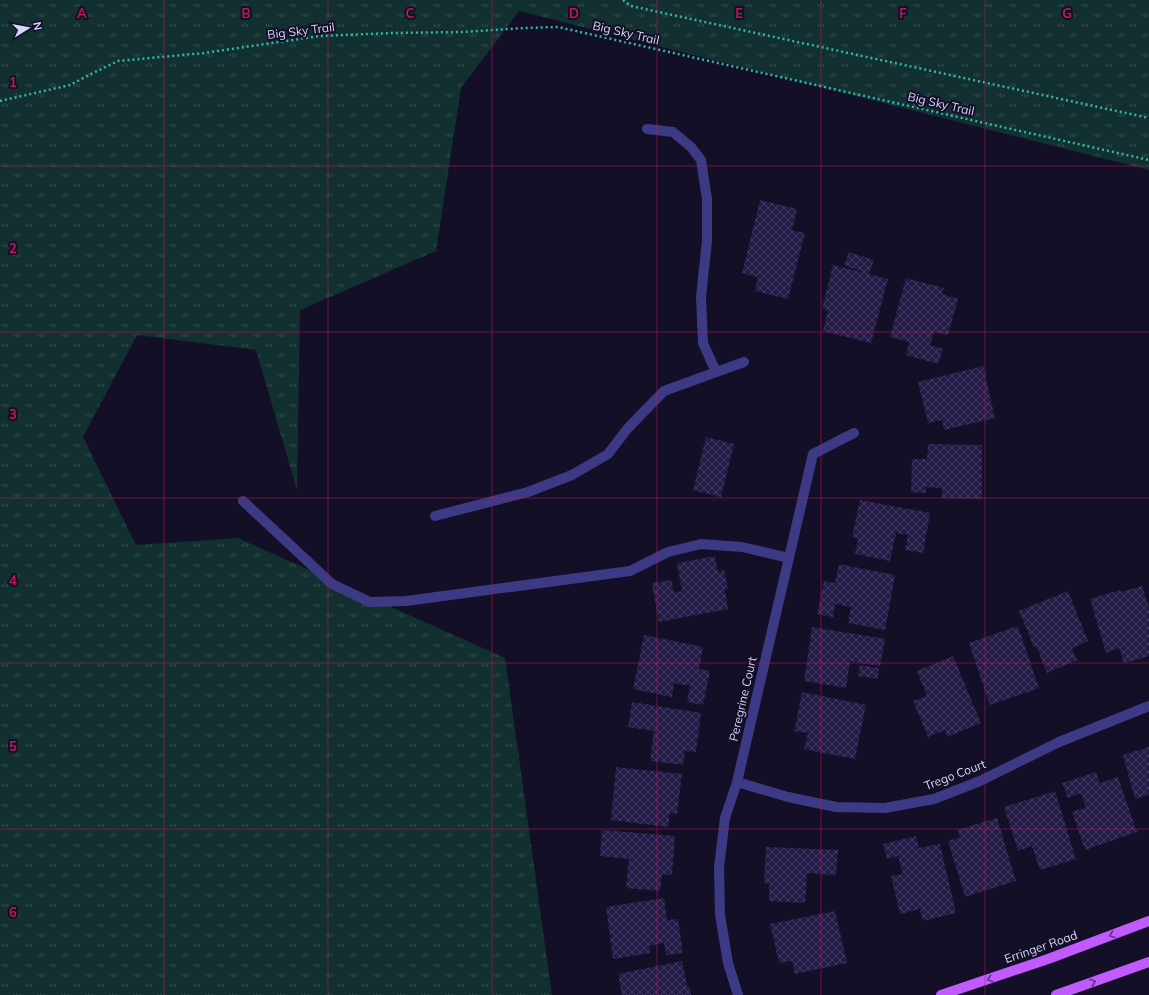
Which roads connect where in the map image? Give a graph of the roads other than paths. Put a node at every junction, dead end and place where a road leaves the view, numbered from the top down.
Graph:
1 (647, 129) dead end
2 (744, 362) dead end
3 (716, 372) junction
4 (854, 433) dead end
5 (243, 502) dead end
6 (435, 516) dead end
7 (789, 558) junction
8 (1149, 706) edge
9 (737, 782) junction
10 (1149, 921) edge
11 (1149, 962) edge
12 (738, 995) edge
13 (941, 995) edge
14 (1056, 995) edge

1 - 3 street
2 - 3 street
3 - 6 street
4 - 7 street, Peregrine Court
5 - 7 street
7 - 9 street, Peregrine Court
8 - 9 street, Trego Court
9 - 12 street, Peregrine Court
10 -> 13 main road, Erringer Road
14 -> 11 main road

